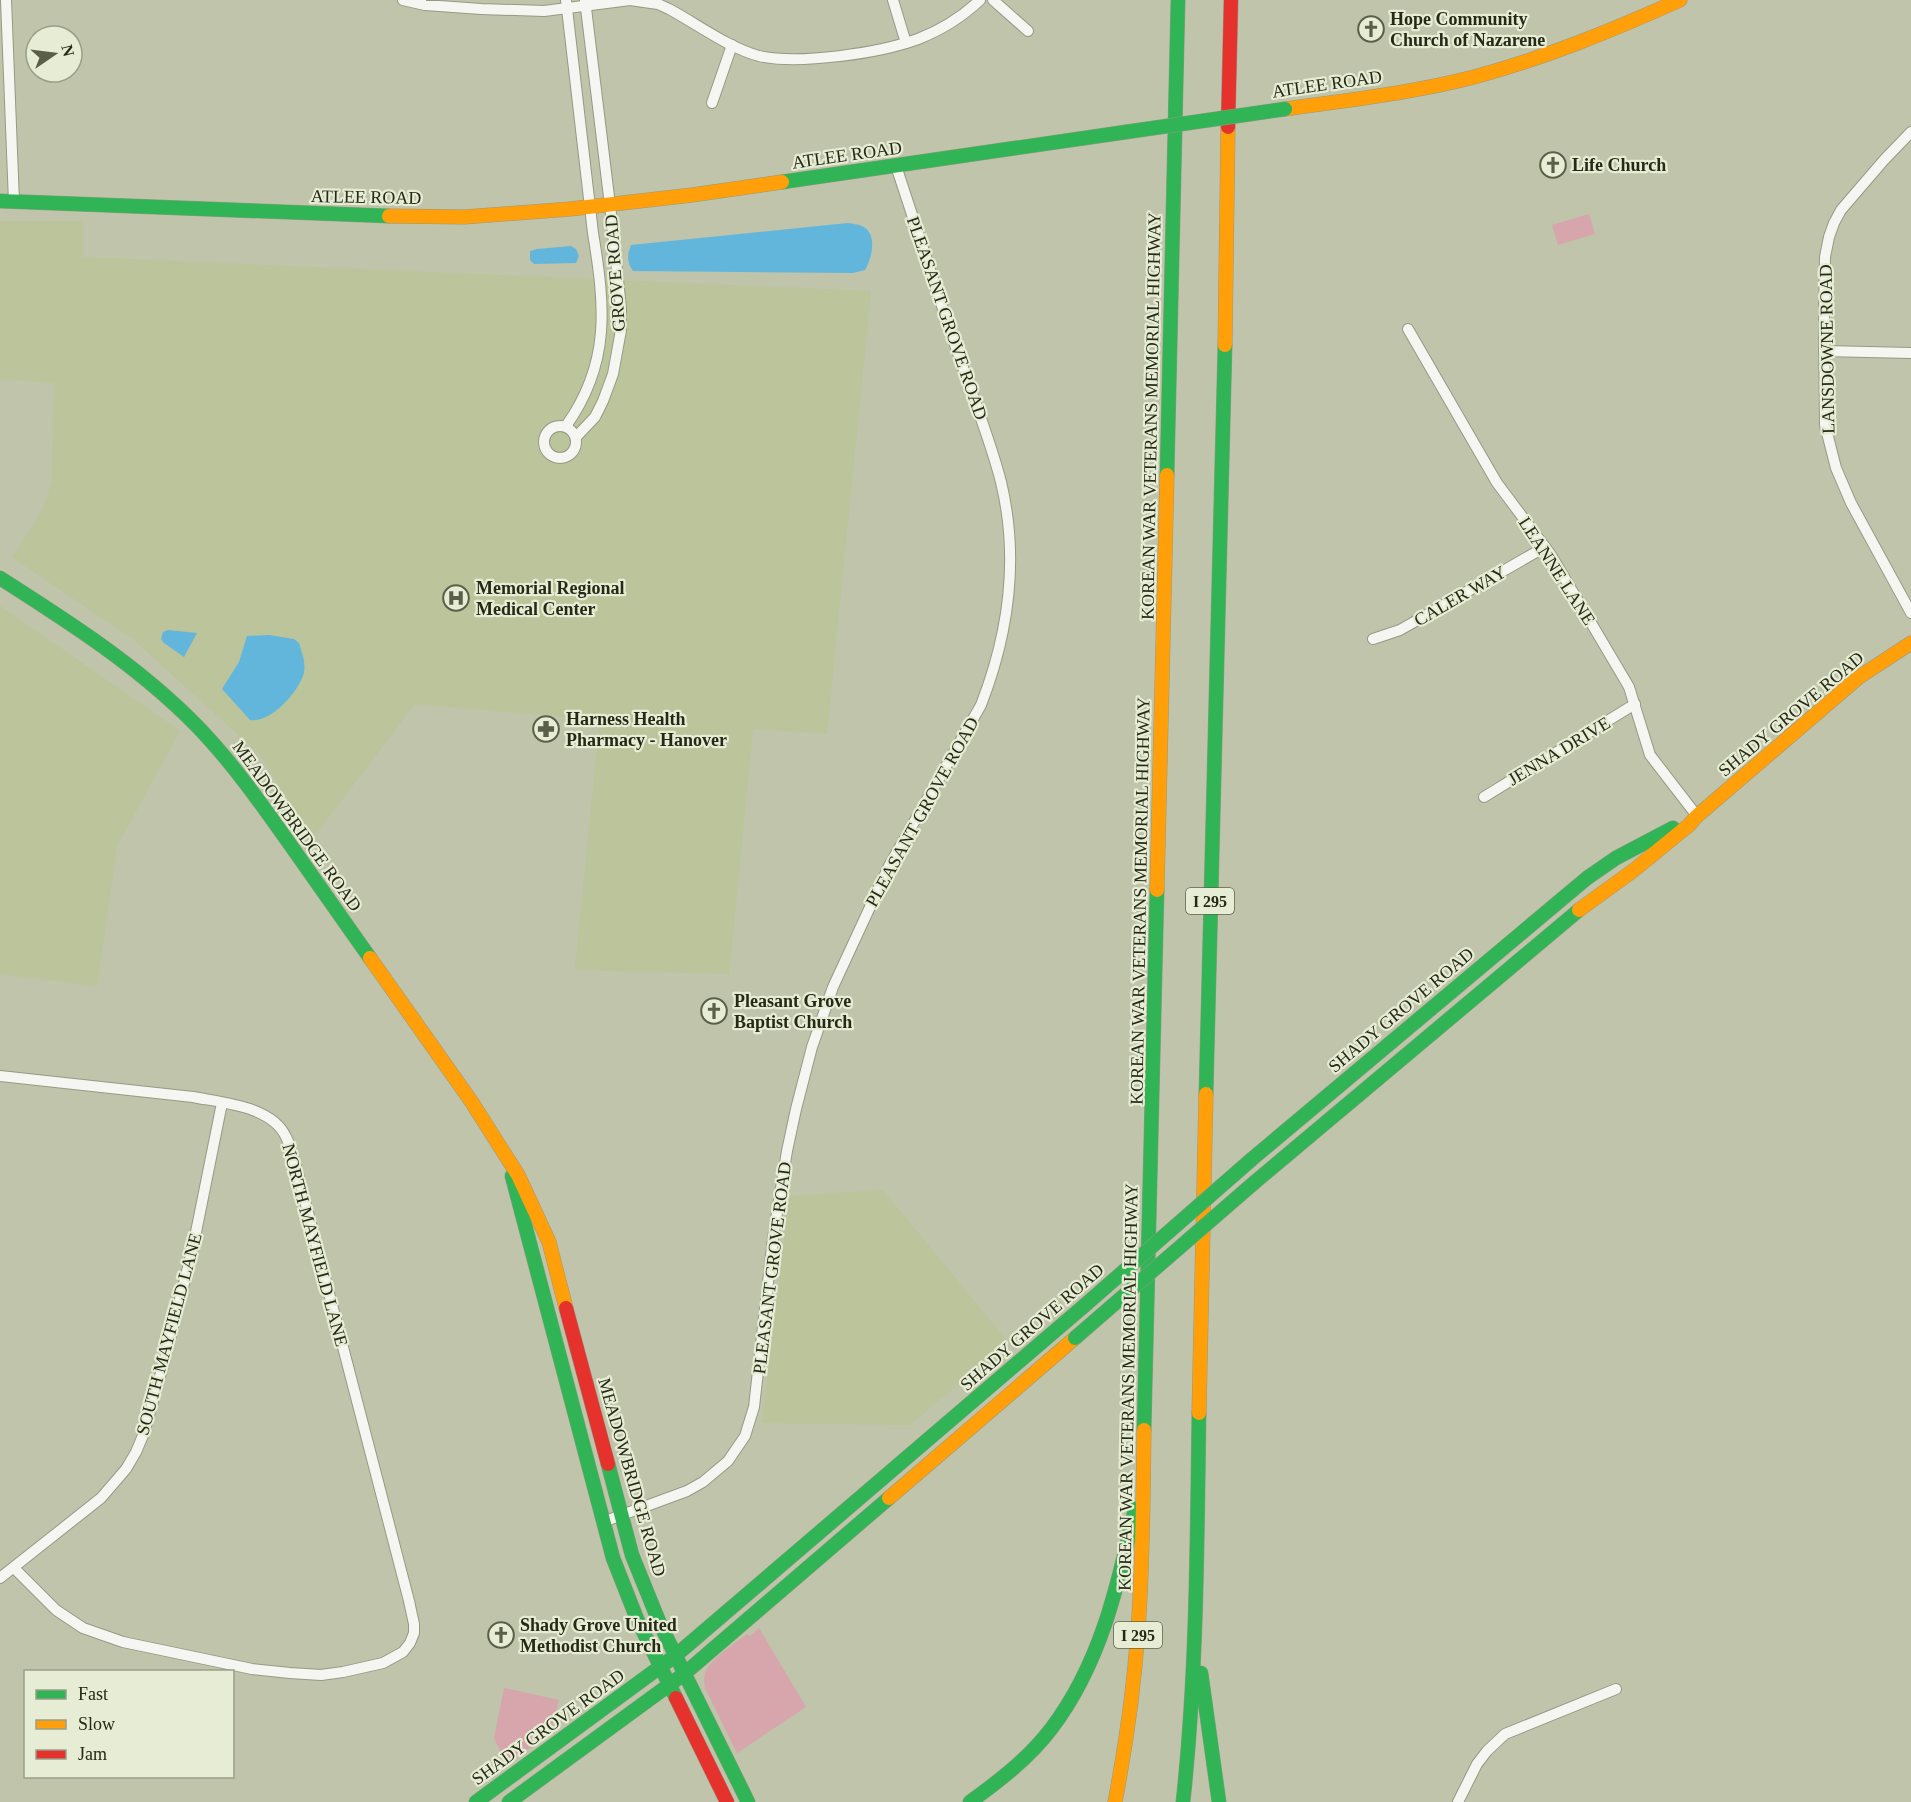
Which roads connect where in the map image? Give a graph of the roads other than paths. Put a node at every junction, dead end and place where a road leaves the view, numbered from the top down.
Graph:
1 (6, 0) edge
2 (403, 0) edge
3 (630, 0) edge
4 (893, 0) edge
5 (980, 0) edge
6 (993, 0) edge
7 (1178, 0) edge
8 (1231, 0) edge
9 (1680, 0) edge
10 (585, 3) edge
11 (567, 4) edge
12 (1028, 31) dead end
13 (906, 43) junction
14 (732, 45) junction
15 (712, 103) dead end
16 (1911, 132) edge
17 (896, 166) junction
18 (7, 202) edge
19 (610, 205) junction
20 (590, 207) junction
21 (1408, 329) dead end
22 (1824, 351) junction
23 (1911, 353) edge
24 (566, 426) junction
25 (576, 437) junction
26 (1545, 547) junction
27 (0, 578) edge
28 (1911, 613) edge
29 (1373, 639) dead end
30 (1911, 644) edge
31 (1635, 705) junction
32 (1484, 797) dead end
33 (1697, 816) junction
34 (1395, 1039) junction
35 (1408, 1055) junction
36 (0, 1076) edge
37 (222, 1103) junction
38 (505, 1153) junction
39 (1144, 1466) junction
40 (621, 1516) junction
41 (603, 1522) junction
42 (14, 1568) junction
43 (0, 1578) edge
44 (1195, 1624) junction
45 (675, 1656) junction
46 (660, 1668) junction
47 (684, 1674) junction
48 (669, 1686) junction
49 (1616, 1689) dead end
50 (476, 1802) edge
51 (509, 1802) edge
52 (727, 1802) edge
53 (748, 1802) edge
54 (970, 1802) edge
55 (1115, 1802) edge
56 (1183, 1802) edge
57 (1219, 1802) edge
58 (1458, 1802) edge

1 - 18 street
2 - 11 street
3 - 10 street
3 - 14 street
4 - 13 street
5 - 13 street
6 - 12 street
7 - 39 main road, KOREAN WAR VETERANS MEMORIAL HIGHWAY / I 295
8 - 44 main road, I 295
9 - 17 main road, ATLEE ROAD, bridge
10 - 11 street
10 - 19 street, GROVE ROAD
11 - 20 street, GROVE ROAD
13 - 14 street
14 - 15 street
16 - 22 street, LANSDOWNE ROAD
17 - 19 main road, ATLEE ROAD
17 - 40 street, PLEASANT GROVE ROAD
18 - 20 main road, ATLEE ROAD
19 - 20 main road, ATLEE ROAD
19 - 25 street, GROVE ROAD
20 - 24 street, GROVE ROAD
21 - 26 street, LEANNE LANE
22 - 23 street
22 - 28 street, LANSDOWNE ROAD
24 - 25 street
24 - 25 street, GROVE ROAD
26 - 29 street, CALER WAY
26 - 31 street, LEANNE LANE
27 - 38 main road, MEADOWBRIDGE ROAD
30 - 33 main road, SHADY GROVE ROAD
31 - 32 street, JENNA DRIVE
31 - 33 street, LEANNE LANE
33 - 34 main road, SHADY GROVE ROAD
33 - 35 main road, SHADY GROVE ROAD
34 - 35 main road
34 - 45 main road, SHADY GROVE ROAD, bridge
35 - 47 main road, SHADY GROVE ROAD, bridge
36 - 37 street, NORTH MAYFIELD LANE
37 - 42 street, SOUTH MAYFIELD LANE
37 - 42 street, NORTH MAYFIELD LANE
38 - 40 main road, MEADOWBRIDGE ROAD
38 - 41 main road, MEADOWBRIDGE ROAD
39 - 54 main road
39 - 55 main road, KOREAN WAR VETERANS MEMORIAL HIGHWAY / I 295
40 - 41 street, PLEASANT GROVE ROAD
40 - 45 main road, MEADOWBRIDGE ROAD
41 - 46 main road, MEADOWBRIDGE ROAD
42 - 43 street, SOUTH MAYFIELD LANE
44 - 56 main road, I 295
44 - 57 main road
45 - 46 main road, SHADY GROVE ROAD
45 - 47 main road, MEADOWBRIDGE ROAD
46 - 48 main road, MEADOWBRIDGE ROAD
46 - 50 main road, SHADY GROVE ROAD
47 - 48 main road, SHADY GROVE ROAD
47 - 53 main road, MEADOWBRIDGE ROAD
48 - 51 main road, SHADY GROVE ROAD
48 - 52 main road, MEADOWBRIDGE ROAD
49 - 58 street

